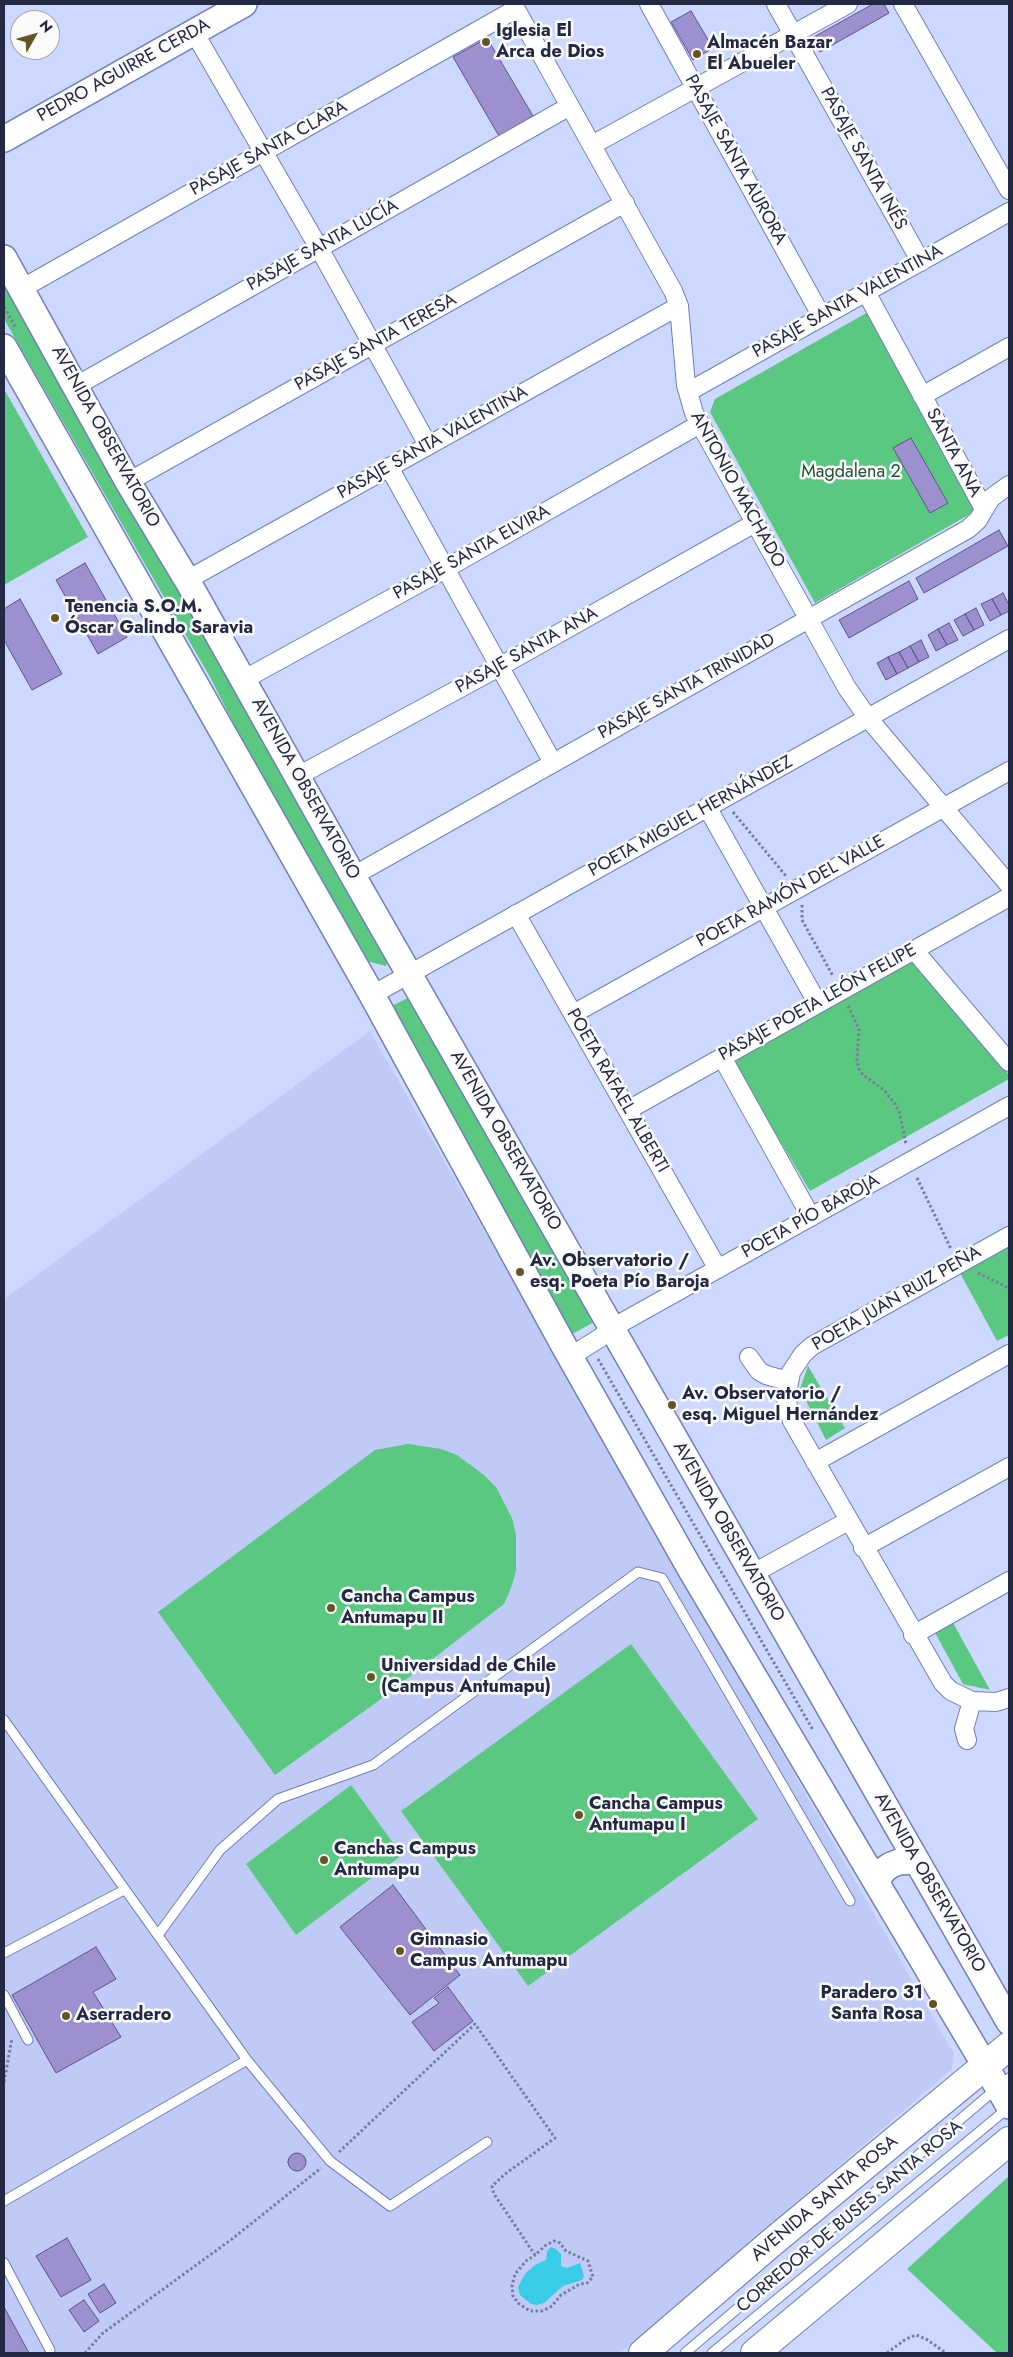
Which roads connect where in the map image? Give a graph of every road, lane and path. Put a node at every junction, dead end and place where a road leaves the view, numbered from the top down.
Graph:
1 (244, 4) edge
2 (649, 4) edge
3 (776, 4) edge
4 (848, 4) edge
5 (903, 4) edge
6 (514, 6) edge
7 (194, 32) junction
8 (793, 34) junction
9 (695, 88) junction
10 (570, 106) junction
11 (4, 139) edge
12 (592, 145) junction
13 (264, 153) junction
14 (1009, 190) edge
15 (625, 203) junction
16 (1009, 212) edge
17 (319, 248) junction
18 (4, 258) edge
19 (921, 262) junction
20 (21, 289) junction
21 (866, 292) junction
22 (679, 306) junction
23 (822, 317) junction
24 (373, 345) junction
25 (4, 347) edge
26 (1009, 347) edge
27 (76, 386) junction
28 (688, 392) junction
29 (922, 396) junction
30 (700, 424) junction
31 (428, 445) junction
32 (389, 467) junction
33 (128, 482) junction
34 (1009, 484) edge
35 (984, 509) junction
36 (755, 523) junction
37 (445, 569) junction
38 (187, 580) junction
39 (808, 619) junction
40 (1009, 639) edge
41 (499, 667) junction
42 (243, 680) junction
43 (868, 718) junction
44 (553, 763) junction
45 (1009, 771) edge
46 (298, 776) junction
47 (724, 798) junction
48 (707, 807) junction
49 (945, 807) junction
50 (353, 876) junction
51 (1009, 885) edge
52 (796, 889) junction
53 (1009, 896) edge
54 (764, 908) junction
55 (516, 914) junction
56 (914, 950) junction
57 (410, 973) junction
58 (841, 990) junction
59 (372, 995) junction
60 (818, 1004) junction
61 (573, 1014) junction
62 (722, 1057) junction
63 (1009, 1062) edge
64 (1009, 1106) edge
65 (628, 1110) junction
66 (909, 1162) junction
67 (811, 1217) junction
68 (1009, 1236) edge
69 (958, 1264) junction
70 (718, 1269) junction
71 (1009, 1288) edge
72 (612, 1328) junction
73 (567, 1351) junction
74 (1009, 1354) edge
75 (749, 1357) dead end
76 (788, 1381) junction
77 (815, 1462) junction
78 (1009, 1467) edge
79 (848, 1521) junction
80 (864, 1548) junction
81 (752, 1574) junction
82 (1009, 1581) edge
83 (913, 1635) junction
84 (1009, 1698) edge
85 (972, 1701) junction
86 (4, 1720) edge
87 (966, 1740) dead end
88 (916, 1861) junction
89 (876, 1881) junction
90 (124, 1890) junction
91 (850, 1901) dead end
92 (158, 1935) junction
93 (4, 1953) edge
94 (4, 1995) edge
95 (14, 2014) junction
96 (1009, 2022) edge
97 (28, 2040) dead end
98 (1009, 2046) edge
99 (247, 2060) junction
100 (4, 2082) edge
101 (1002, 2089) edge
102 (1009, 2141) edge
103 (487, 2142) dead end
104 (330, 2161) junction
105 (4, 2201) edge
106 (535, 2256) junction
107 (4, 2263) edge
108 (50, 2350) dead end
109 (85, 2353) edge
110 (643, 2353) edge
111 (685, 2353) edge
112 (712, 2353) edge
113 (755, 2353) edge
114 (888, 2353) edge
115 (946, 2353) edge

1 - 7 main road, PEDRO AGUIRRE CERDA
2 - 9 street, PASAJE SANTA AURORA
3 - 8 street, PASAJE SANTA INÉS
4 - 8 street
5 - 14 street
6 - 10 street, ANTONIO MACHADO
6 - 13 street, PASAJE SANTA CLARA
7 - 11 main road, PEDRO AGUIRRE CERDA
7 - 13 street
8 - 9 street
8 - 19 street, PASAJE SANTA INÉS
9 - 12 street
9 - 23 street, PASAJE SANTA AURORA
10 - 12 street, ANTONIO MACHADO
10 - 17 street, PASAJE SANTA LUCÍA
12 - 15 street, ANTONIO MACHADO
13 - 17 street
13 - 20 street, PASAJE SANTA CLARA
15 - 22 street, ANTONIO MACHADO
15 - 24 street, PASAJE SANTA TERESA
16 - 19 street, PASAJE SANTA VALENTINA
17 - 24 street
17 - 27 street, PASAJE SANTA LUCÍA
18 - 20 main road, AVENIDA OBSERVATORIO
19 - 21 street, PASAJE SANTA VALENTINA
20 - 27 main road, AVENIDA OBSERVATORIO
21 - 23 street, PASAJE SANTA VALENTINA
21 - 29 street, SANTA ANA
22 - 28 street, ANTONIO MACHADO
22 - 31 street, PASAJE SANTA VALENTINA
23 - 28 street, PASAJE SANTA VALENTINA
24 - 31 street
24 - 33 street, PASAJE SANTA TERESA
25 - 59 main road
26 - 29 street, SANTA ANA
27 - 33 main road, AVENIDA OBSERVATORIO
28 - 30 street, ANTONIO MACHADO
29 - 35 street, SANTA ANA
30 - 36 street, ANTONIO MACHADO
30 - 37 street, PASAJE SANTA ELVIRA
31 - 32 street, PASAJE SANTA VALENTINA
32 - 37 street
32 - 38 street, PASAJE SANTA VALENTINA
33 - 38 main road, AVENIDA OBSERVATORIO
34 - 35 street, PASAJE SANTA TRINIDAD
35 - 39 street, PASAJE SANTA TRINIDAD
36 - 39 street, ANTONIO MACHADO
36 - 41 street, PASAJE SANTA ANA
37 - 41 street
37 - 42 street, PASAJE SANTA ELVIRA
38 - 42 main road, AVENIDA OBSERVATORIO
39 - 43 street, ANTONIO MACHADO
39 - 44 street, PASAJE SANTA TRINIDAD
40 - 43 street, POETA MIGUEL HERNÁNDEZ
41 - 44 street
41 - 46 street, PASAJE SANTA ANA
42 - 46 main road, AVENIDA OBSERVATORIO
43 - 47 street, POETA MIGUEL HERNÁNDEZ
43 - 49 street, ANTONIO MACHADO
44 - 50 street, PASAJE SANTA TRINIDAD
45 - 49 street, POETA RAMÓN DEL VALLE
46 - 50 main road, AVENIDA OBSERVATORIO
47 - 48 street, POETA MIGUEL HERNÁNDEZ
47 - 52 path
48 - 54 street
48 - 55 street, POETA MIGUEL HERNÁNDEZ
49 - 51 street, ANTONIO MACHADO
49 - 52 street, POETA RAMÓN DEL VALLE
50 - 57 main road, AVENIDA OBSERVATORIO
52 - 54 street, POETA RAMÓN DEL VALLE
52 - 58 path
53 - 56 street, PASAJE POETA LEÓN FELIPE
54 - 60 street
54 - 61 street, POETA RAMÓN DEL VALLE
55 - 57 street, POETA MIGUEL HERNÁNDEZ
55 - 61 street, POETA RAFAEL ALBERTI
56 - 58 street, PASAJE POETA LEÓN FELIPE
56 - 63 street
57 - 59 street, POETA MIGUEL HERNÁNDEZ
57 - 72 main road, AVENIDA OBSERVATORIO
58 - 60 street, PASAJE POETA LEÓN FELIPE
58 - 66 path
59 - 73 main road
60 - 62 street, PASAJE POETA LEÓN FELIPE
61 - 65 street, POETA RAFAEL ALBERTI
62 - 65 street, PASAJE POETA LEÓN FELIPE
62 - 67 street
64 - 66 street, POETA PÍO BAROJA
65 - 70 street, POETA RAFAEL ALBERTI
66 - 67 street, POETA PÍO BAROJA
66 - 69 path
67 - 70 street, POETA PÍO BAROJA
68 - 69 street, POETA JUAN RUIZ PEÑA
69 - 71 path
69 - 76 street, POETA JUAN RUIZ PEÑA
70 - 72 street, POETA PÍO BAROJA
72 - 73 street, POETA PÍO BAROJA
72 - 81 main road, AVENIDA OBSERVATORIO
73 - 89 main road
74 - 77 street
75 - 76 street
76 - 77 street
77 - 79 street
78 - 80 street
79 - 80 street
79 - 81 street
80 - 83 street
81 - 88 main road, AVENIDA OBSERVATORIO
82 - 83 street
83 - 85 street
84 - 85 street
85 - 87 street
86 - 90 lane
88 - 89 main road
88 - 96 main road, AVENIDA OBSERVATORIO
89 - 101 main road
90 - 92 lane
90 - 93 lane
91 - 92 lane
92 - 99 lane
94 - 95 lane
95 - 97 lane
95 - 100 path
98 - 101 main road, AVENIDA SANTA ROSA
99 - 104 lane
99 - 105 lane
101 - 110 main road, AVENIDA SANTA ROSA
101 - 111 lane, CORREDOR DE BUSES SANTA ROSA
101 - 112 lane, CORREDOR DE BUSES SANTA ROSA
102 - 113 main road
103 - 104 lane
104 - 106 path
104 - 109 path
106 - 106 path
107 - 108 lane
114 - 115 path

